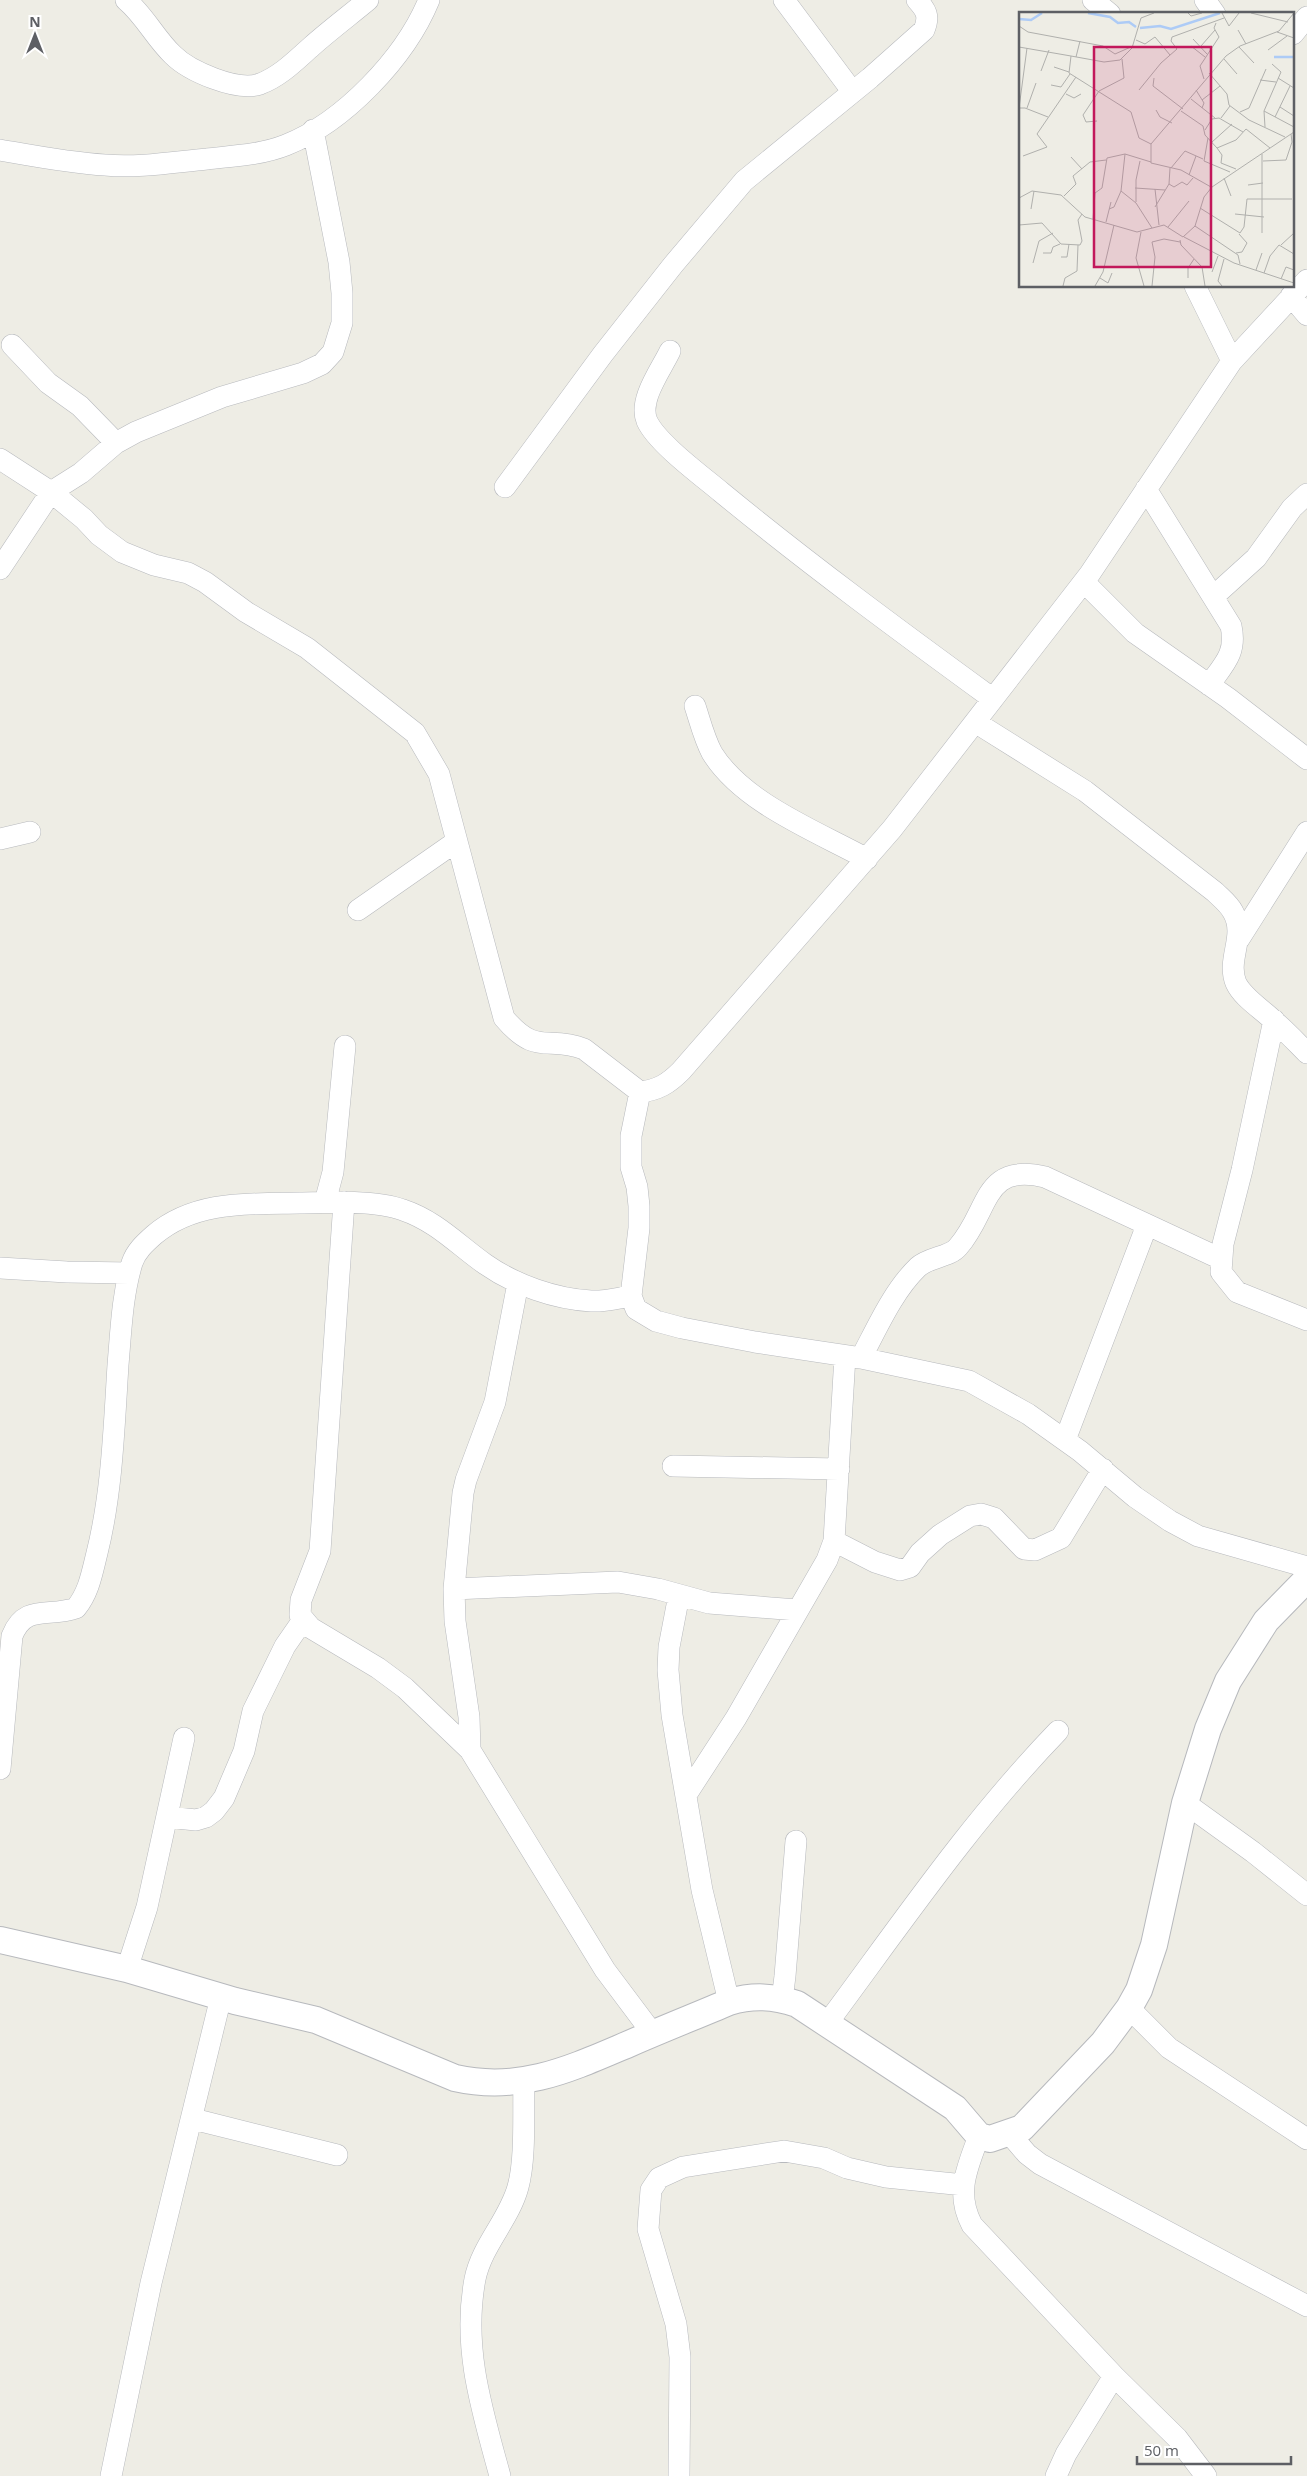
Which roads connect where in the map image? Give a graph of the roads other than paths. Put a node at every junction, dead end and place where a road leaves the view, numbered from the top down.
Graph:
1 (126, 0) edge
2 (368, 0) edge
3 (429, 0) edge
4 (784, 0) edge
5 (916, 0) edge
6 (1093, 0) edge
7 (1205, 0) edge
8 (1108, 12) edge
9 (1214, 12) edge
10 (1307, 17) edge
11 (1294, 33) edge
12 (842, 77) junction
13 (313, 130) junction
14 (0, 150) edge
15 (1307, 280) edge
16 (1196, 288) edge
17 (1291, 296) junction
18 (1307, 315) edge
19 (12, 344) dead end
20 (670, 351) dead end
21 (1232, 361) junction
22 (116, 443) junction
23 (0, 459) edge
24 (505, 487) dead end
25 (1146, 489) junction
26 (51, 492) junction
27 (1307, 494) edge
28 (0, 569) edge
29 (1084, 582) junction
30 (1214, 596) junction
31 (1209, 685) junction
32 (993, 699) junction
33 (695, 706) dead end
34 (974, 722) junction
35 (1307, 760) edge
36 (30, 832) dead end
37 (1307, 832) edge
38 (0, 838) edge
39 (458, 841) junction
40 (867, 859) junction
41 (358, 910) dead end
42 (1239, 939) junction
43 (1274, 1020) junction
44 (345, 1046) dead end
45 (1307, 1053) edge
46 (640, 1092) junction
47 (334, 1202) junction
48 (1147, 1225) junction
49 (1221, 1260) junction
50 (0, 1268) edge
51 (129, 1273) junction
52 (518, 1283) junction
53 (631, 1296) junction
54 (1307, 1320) edge
55 (853, 1357) junction
56 (1065, 1440) junction
57 (673, 1466) dead end
58 (839, 1469) junction
59 (1103, 1469) junction
60 (834, 1541) junction
61 (1307, 1567) edge
62 (1307, 1579) edge
63 (454, 1589) junction
64 (679, 1595) junction
65 (797, 1610) junction
66 (302, 1620) junction
67 (1058, 1731) dead end
68 (184, 1738) dead end
69 (470, 1750) junction
70 (0, 1769) edge
71 (686, 1794) junction
72 (1185, 1803) junction
73 (167, 1817) junction
74 (796, 1841) dead end
75 (1307, 1895) edge
76 (0, 1940) edge
77 (127, 1969) junction
78 (221, 1997) junction
79 (779, 1998) junction
80 (729, 2002) junction
81 (1130, 2008) junction
82 (826, 2025) junction
83 (653, 2034) junction
84 (524, 2081) junction
85 (193, 2119) junction
86 (1009, 2133) junction
87 (979, 2136) junction
88 (1307, 2139) edge
89 (337, 2154) dead end
90 (964, 2185) junction
91 (1307, 2306) edge
92 (1114, 2376) junction
93 (111, 2476) edge
94 (500, 2476) edge
95 (679, 2476) edge
96 (1056, 2476) edge
97 (1206, 2476) edge

1 - 2 street
3 - 13 street
4 - 12 street
5 - 12 street
6 - 8 street
7 - 9 street
10 - 11 street
12 - 24 street
13 - 14 street
13 - 22 street
15 - 17 street
16 - 21 street
17 - 18 street
17 - 21 street
19 - 22 street
20 - 32 street
21 - 25 street
22 - 26 street
23 - 26 street
25 - 29 street
25 - 30 street
26 - 28 street
26 - 39 street
27 - 30 street
29 - 31 street
29 - 32 street
30 - 31 street
31 - 35 street
32 - 34 street
33 - 40 street
34 - 40 street
34 - 42 street
36 - 38 street
37 - 42 street
39 - 41 street
39 - 46 street
40 - 46 street
42 - 43 street
43 - 45 street
43 - 49 street
44 - 47 street
46 - 53 street
47 - 51 street
47 - 52 street
47 - 66 street
48 - 49 street
48 - 55 street
48 - 56 street
49 - 54 street
50 - 51 street
51 - 70 street
52 - 53 street
52 - 63 street
53 - 55 street
55 - 56 street
55 - 58 street
56 - 59 street
57 - 58 street
58 - 60 street
59 - 60 street
59 - 61 street
60 - 65 street
62 - 72 street
63 - 64 street
63 - 69 street
64 - 65 street
64 - 71 street
65 - 71 street
66 - 69 street
66 - 73 street
67 - 82 street
68 - 73 street
69 - 83 street
71 - 80 street
72 - 75 street
72 - 81 street
73 - 77 street
74 - 79 street
76 - 77 street
77 - 78 street
78 - 84 street
78 - 85 street
79 - 80 street
79 - 82 street
80 - 83 street
81 - 86 street
81 - 88 street
82 - 87 street
83 - 84 street
84 - 94 street
85 - 89 street
85 - 93 street
86 - 87 street
86 - 91 street
87 - 90 street
90 - 92 street
90 - 95 street
92 - 96 street
92 - 97 street

